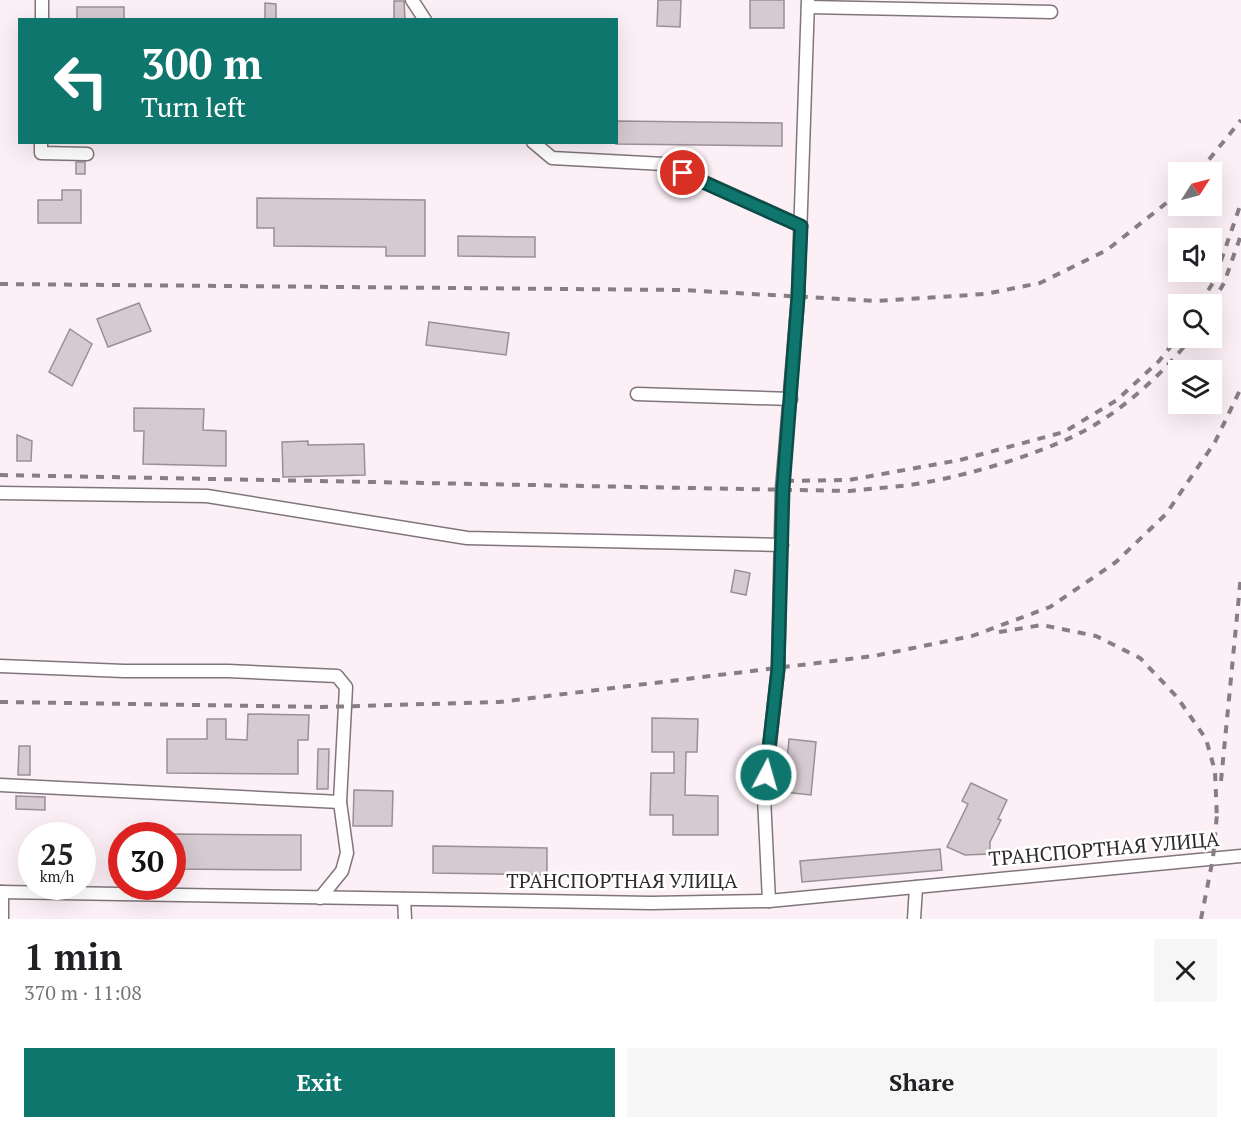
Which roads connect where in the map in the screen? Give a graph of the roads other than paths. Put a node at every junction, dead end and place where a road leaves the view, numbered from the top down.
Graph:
1 (42, 0) edge
2 (412, 0) edge
3 (808, 4) edge
4 (1051, 12) dead end
5 (42, 18) edge
6 (424, 18) edge
7 (41, 144) edge
8 (535, 144) edge
9 (87, 154) dead end
10 (801, 226) junction
11 (637, 394) dead end
12 (791, 399) junction
13 (0, 494) edge
14 (782, 544) junction
15 (0, 666) edge
16 (0, 785) edge
17 (340, 802) junction
18 (1241, 856) edge
19 (916, 887) junction
20 (1, 892) edge
21 (320, 898) junction
22 (404, 899) junction
23 (769, 901) junction
24 (2, 919) edge
25 (405, 919) edge
26 (914, 919) edge

1 - 5 street
2 - 6 street
3 - 4 street
3 - 10 street
7 - 9 street
8 - 10 street
10 - 12 street
11 - 12 street
12 - 14 street
13 - 14 street
14 - 23 street
15 - 17 street
16 - 17 street
17 - 21 street
18 - 19 street, ТРАНСПОРТНАЯ УЛИЦА
19 - 23 street, ТРАНСПОРТНАЯ УЛИЦА
19 - 26 street
20 - 21 street, ТРАНСПОРТНАЯ УЛИЦА
20 - 24 street
21 - 22 street, ТРАНСПОРТНАЯ УЛИЦА
22 - 23 street, ТРАНСПОРТНАЯ УЛИЦА
22 - 25 street

